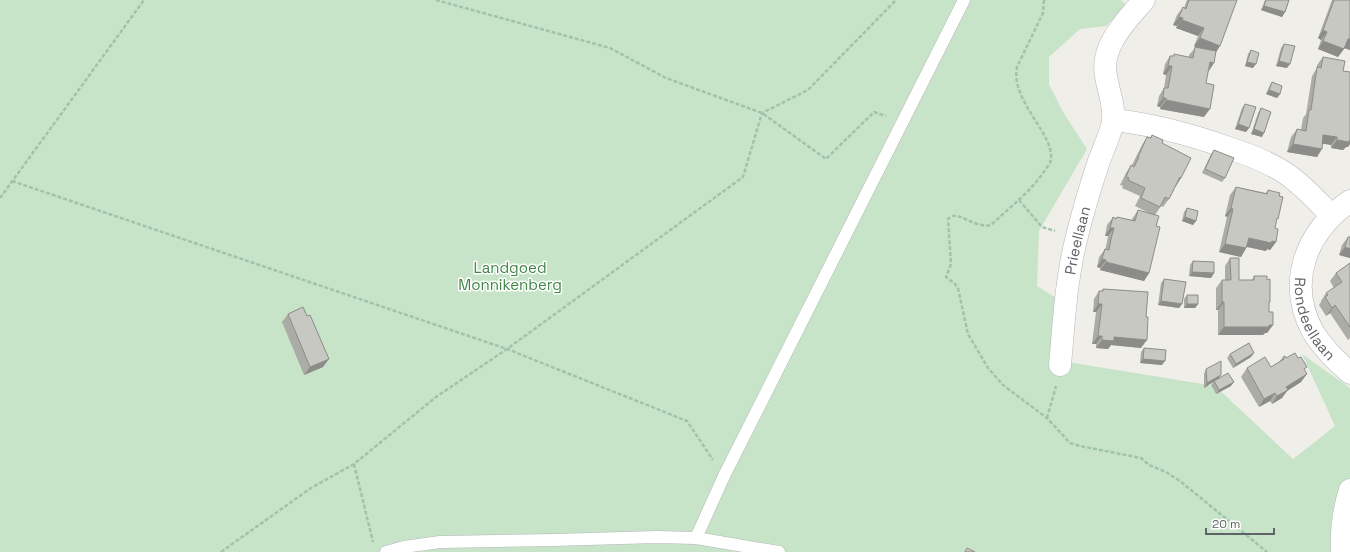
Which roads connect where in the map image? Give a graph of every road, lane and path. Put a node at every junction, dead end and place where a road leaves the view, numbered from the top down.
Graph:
1 (144, 0) edge
2 (436, 0) edge
3 (896, 0) edge
4 (964, 0) edge
5 (1044, 0) edge
6 (1144, 0) edge
7 (762, 113) junction
8 (903, 120) junction
9 (1113, 120) junction
10 (12, 181) junction
11 (0, 198) edge
12 (1019, 200) junction
13 (1350, 201) edge
14 (1332, 216) junction
15 (1042, 226) dead end
16 (508, 349) junction
17 (1060, 365) joint
18 (1350, 373) edge
19 (1047, 418) junction
20 (354, 464) junction
21 (724, 476) junction
22 (1350, 490) edge
23 (696, 538) junction
24 (374, 545) dead end
25 (221, 552) edge
26 (386, 552) edge
27 (779, 552) edge
28 (1267, 552) edge
29 (1342, 552) edge

1 - 10 path
2 - 7 path
3 - 7 path
4 - 8 lane
5 - 12 path
6 - 9 street, Prieellaan
7 - 8 path
7 - 16 path
8 - 21 lane
9 - 14 street
9 - 17 street, Prieellaan
10 - 11 path
10 - 16 path
12 - 15 path
12 - 19 path
13 - 14 street, Rondeellaan
14 - 18 street, Rondeellaan
16 - 20 path
16 - 21 path
17 - 19 path
19 - 28 path
20 - 24 path
20 - 25 path
21 - 23 lane
22 - 29 street
23 - 26 lane
23 - 27 lane

